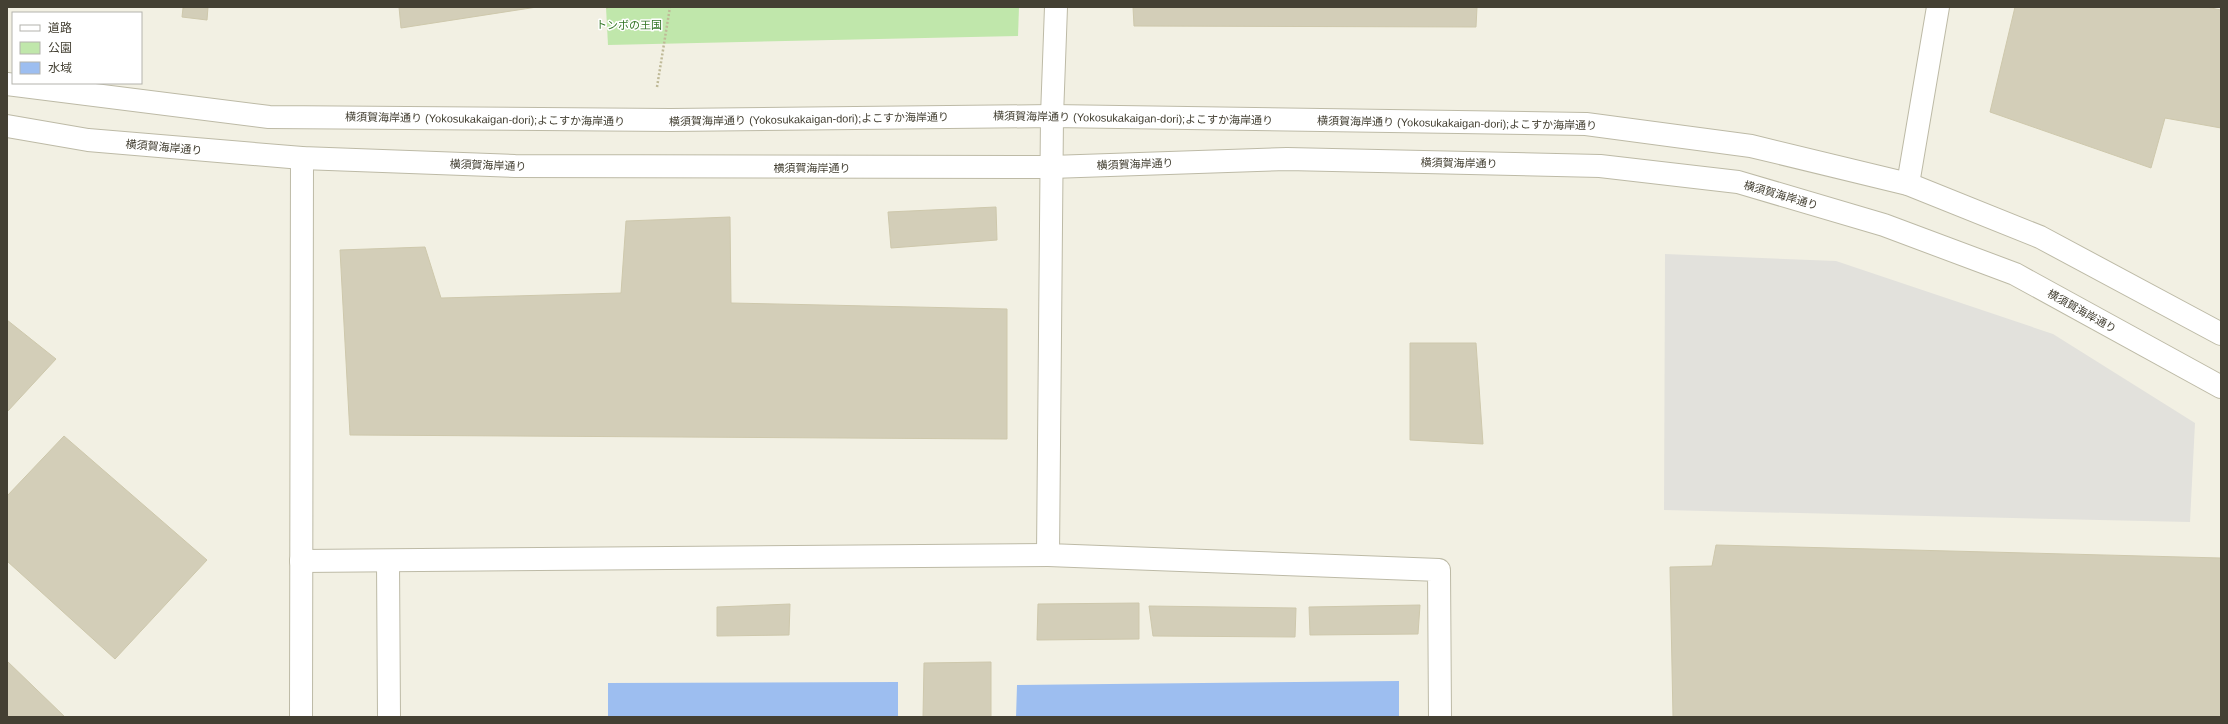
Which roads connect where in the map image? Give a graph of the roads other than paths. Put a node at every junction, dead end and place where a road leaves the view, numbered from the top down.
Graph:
1 (1056, 7) edge
2 (1938, 7) edge
3 (7, 84) edge
4 (1052, 116) junction
5 (7, 126) edge
6 (302, 158) junction
7 (1051, 167) junction
8 (1908, 184) junction
9 (2221, 334) edge
10 (2221, 387) edge
11 (1048, 555) junction
12 (301, 561) junction
13 (388, 562) junction
14 (301, 717) edge
15 (389, 717) edge
16 (1440, 717) edge

1 - 4 street
2 - 8 street
3 - 4 street, 横須賀海岸通り (Yokosukakaigan-dori);よこすか海岸通り
4 - 7 street
4 - 8 street, 横須賀海岸通り (Yokosukakaigan-dori);よこすか海岸通り
5 - 6 street, 横須賀海岸通り
6 - 7 street, 横須賀海岸通り
6 - 12 street
7 - 10 street, 横須賀海岸通り
7 - 11 street
8 - 9 street, 横須賀海岸通り (Yokosukakaigan-dori);よこすか海岸通り
11 - 13 street
11 - 16 street
12 - 13 street
12 - 14 street
13 - 15 street

